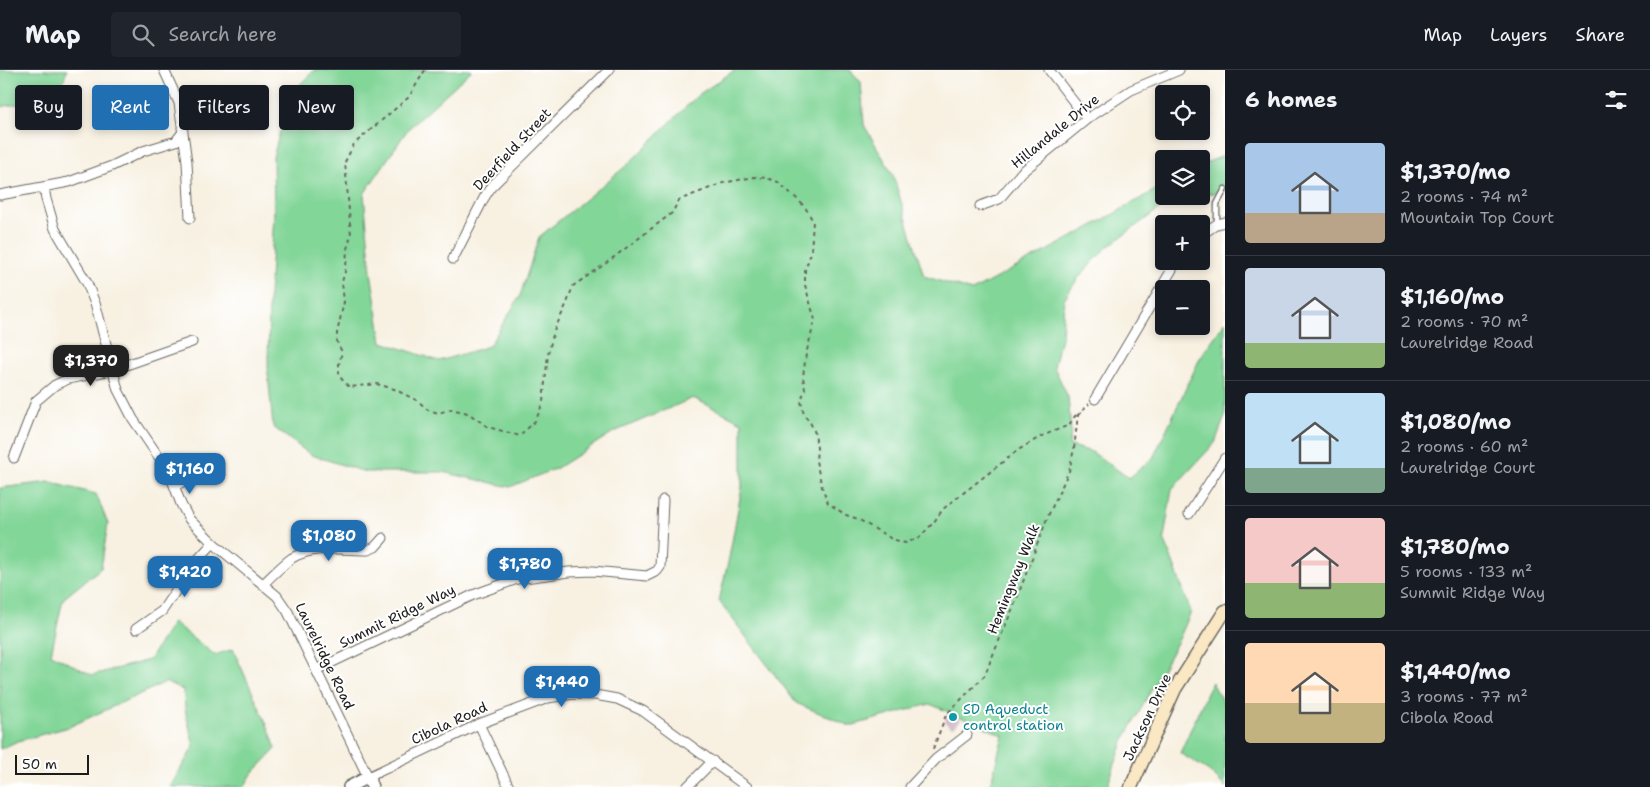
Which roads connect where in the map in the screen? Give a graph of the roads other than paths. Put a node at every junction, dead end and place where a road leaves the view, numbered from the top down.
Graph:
1 (164, 70) edge
2 (609, 70) edge
3 (1048, 70) edge
4 (1179, 70) edge
5 (179, 103) edge
6 (1087, 119) junction
7 (182, 130) edge
8 (182, 130) edge
9 (44, 187) junction
10 (1225, 189) edge
11 (0, 195) edge
12 (980, 206) dead end
13 (190, 218) dead end
14 (1221, 223) edge
15 (1210, 230) edge
16 (452, 259) dead end
17 (1172, 270) edge
18 (192, 342) dead end
19 (112, 370) junction
20 (1095, 399) road end
21 (14, 458) dead end
22 (1225, 458) edge
23 (211, 466) dead end
24 (175, 486) junction
25 (663, 500) dead end
26 (1189, 514) dead end
27 (383, 538) dead end
28 (213, 543) junction
29 (263, 584) junction
30 (1225, 610) edge
31 (136, 629) dead end
32 (316, 670) junction
33 (480, 724) junction
34 (967, 735) dead end
35 (713, 761) junction
36 (370, 782) edge
37 (349, 787) edge
38 (509, 787) edge
39 (687, 787) edge
40 (747, 787) edge
41 (910, 787) edge
42 (1131, 787) edge

1 - 5 street
2 - 16 street, Deerfield Street
3 - 6 street
4 - 6 street, Hillandale Drive
6 - 12 street, Hillandale Drive
7 - 9 street
8 - 13 street
9 - 11 street
9 - 19 street, Laurelridge Road
10 - 14 lane
14 - 15 street
17 - 20 street
18 - 19 street
19 - 21 street
19 - 24 street, Laurelridge Road
22 - 26 street
23 - 24 street
24 - 28 street, Laurelridge Road
25 - 32 street, Summit Ridge Way
27 - 29 street
28 - 29 street, Laurelridge Road
28 - 31 street
29 - 32 street, Laurelridge Road
30 - 42 main road, Jackson Drive
32 - 36 street, Laurelridge Road
33 - 35 street, Cibola Road
33 - 36 street, Cibola Road
33 - 38 street
34 - 41 street
35 - 39 street
35 - 40 street, Cibola Road
36 - 37 street, Cibola Road

